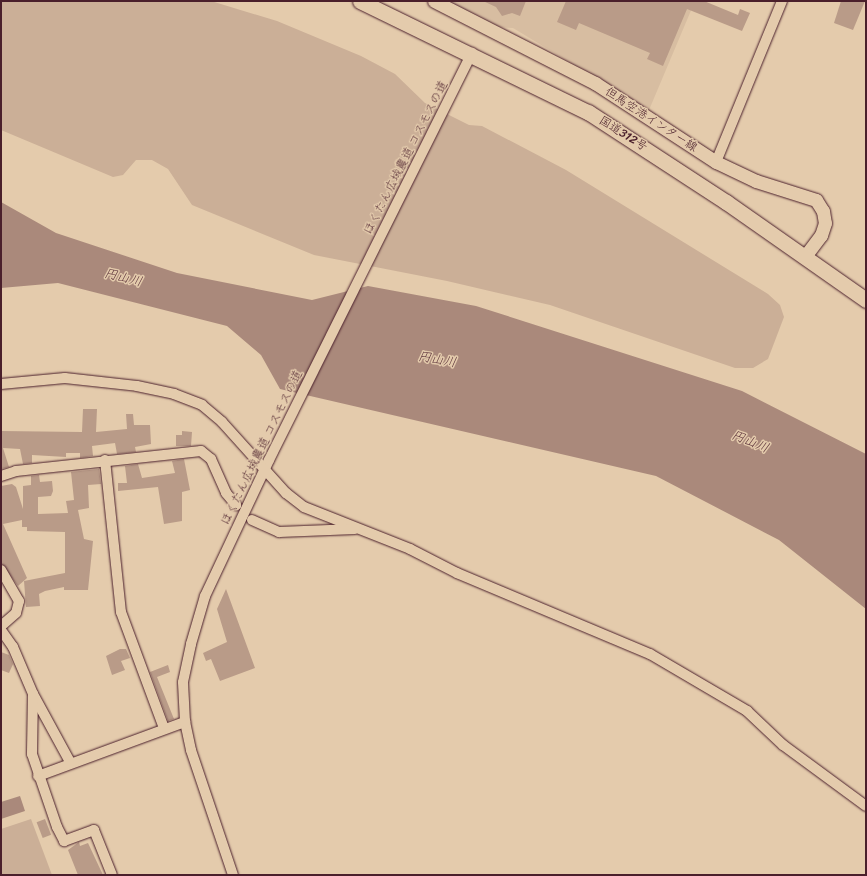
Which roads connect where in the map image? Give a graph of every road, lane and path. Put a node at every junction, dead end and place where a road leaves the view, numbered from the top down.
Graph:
1 (360, 1) edge
2 (434, 1) edge
3 (782, 1) edge
4 (472, 53) junction
5 (716, 162) junction
6 (805, 256) junction
7 (866, 300) edge
8 (1, 384) edge
9 (105, 460) junction
10 (266, 465) junction
11 (1, 476) edge
12 (236, 505) dead end
13 (252, 520) dead end
14 (356, 529) junction
15 (1, 570) edge
16 (1, 626) edge
17 (1, 630) edge
18 (33, 694) junction
19 (185, 722) junction
20 (164, 728) junction
21 (70, 762) junction
22 (38, 776) junction
23 (866, 806) edge
24 (112, 875) edge
25 (233, 875) edge

1 - 4 highway, 国道312号
2 - 5 main road, 但馬空港インター線
3 - 5 street
4 - 6 highway, 国道312号
4 - 10 street, ほくたん広域農道 コスモスの道
5 - 6 main road, 但馬空港インター線
6 - 7 highway, 国道312号
8 - 10 street
9 - 11 street
9 - 12 street
9 - 20 street
10 - 14 street
10 - 19 street, ほくたん広域農道 コスモスの道
13 - 14 street
14 - 23 street
15 - 16 street
17 - 18 street
18 - 21 street
18 - 22 street
19 - 20 street
19 - 25 street, ほくたん広域農道 コスモスの道
20 - 21 street
21 - 22 street
22 - 24 street

